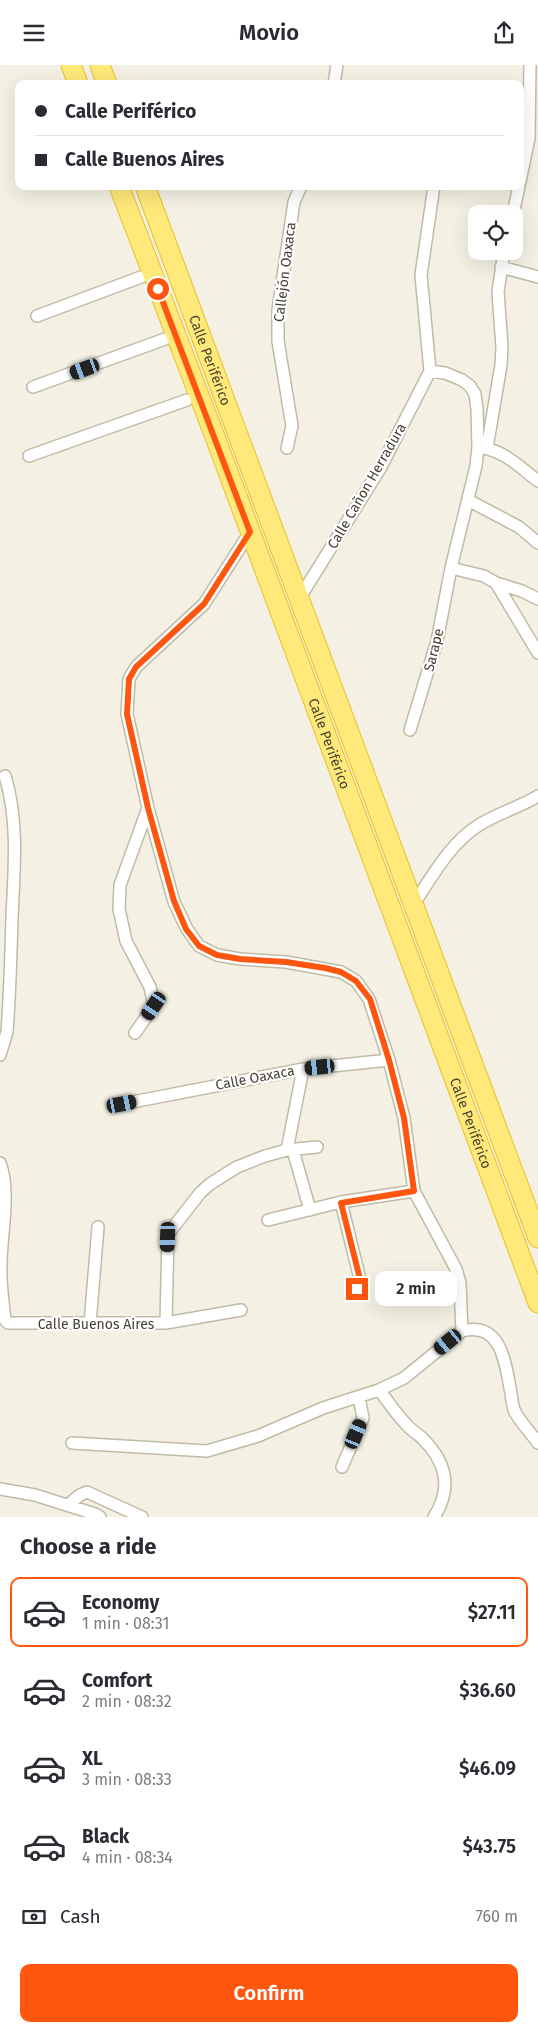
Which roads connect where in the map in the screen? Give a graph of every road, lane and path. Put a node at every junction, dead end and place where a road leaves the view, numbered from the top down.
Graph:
1 (71, 65) edge
2 (100, 65) edge
3 (337, 65) edge
4 (530, 65) edge
5 (77, 80) edge
6 (105, 80) edge
7 (335, 80) edge
8 (524, 165) edge
9 (146, 190) edge
10 (299, 190) edge
11 (433, 190) edge
12 (518, 190) edge
13 (121, 192) edge
14 (515, 205) edge
15 (502, 260) edge
16 (501, 267) junction
17 (141, 277) junction
18 (538, 277) edge
19 (37, 316) dead end
20 (165, 339) junction
21 (430, 371) junction
22 (32, 387) dead end
23 (187, 401) junction
24 (215, 437) junction
25 (286, 448) dead end
26 (483, 448) junction
27 (29, 456) dead end
28 (538, 481) edge
29 (468, 500) junction
30 (250, 532) junction
31 (538, 543) edge
32 (451, 568) junction
33 (496, 583) junction
34 (299, 599) junction
35 (538, 599) edge
36 (538, 653) edge
37 (410, 730) dead end
38 (5, 777) dead end
39 (538, 796) edge
40 (148, 808) junction
41 (413, 905) junction
42 (136, 1033) dead end
43 (0, 1055) edge
44 (389, 1060) junction
45 (303, 1069) junction
46 (122, 1104) dead end
47 (317, 1147) dead end
48 (290, 1150) junction
49 (0, 1163) edge
50 (414, 1191) junction
51 (341, 1203) junction
52 (310, 1210) junction
53 (268, 1220) dead end
54 (98, 1227) dead end
55 (538, 1238) edge
56 (0, 1267) edge
57 (355, 1294) dead end
58 (538, 1303) edge
59 (241, 1310) dead end
60 (166, 1323) junction
61 (90, 1324) junction
62 (462, 1331) junction
63 (379, 1390) junction
64 (359, 1397) junction
65 (72, 1443) dead end
66 (538, 1443) edge
67 (342, 1467) dead end
68 (0, 1489) edge
69 (68, 1505) junction
70 (96, 1516) edge
71 (142, 1517) edge
72 (434, 1517) edge

1 - 5 highway
2 - 6 highway
3 - 7 street
4 - 8 street
9 - 34 highway, Calle Periférico
10 - 25 street, Callejón Oaxaca
11 - 21 street
12 - 14 street
13 - 17 highway
13 - 24 highway, Calle Periférico
15 - 16 street
16 - 18 street
16 - 26 street
17 - 19 street
17 - 20 highway
20 - 22 street
20 - 23 highway
21 - 26 street
21 - 34 street, Calle Cañon Herradura
23 - 24 highway
23 - 27 street
24 - 30 highway, Calle Periférico
26 - 28 street
26 - 29 street, Sarape
29 - 31 street
29 - 32 street, Sarape
30 - 40 street
30 - 58 highway, Calle Periférico
32 - 33 street
32 - 37 street, Sarape
33 - 35 street
33 - 36 street
34 - 41 highway, Calle Periférico
38 - 43 street
39 - 41 street
40 - 42 street
40 - 44 street
41 - 55 highway, Calle Periférico
44 - 45 street, Calle Oaxaca
44 - 50 street
45 - 46 street, Calle Oaxaca
45 - 48 street
47 - 48 street
48 - 52 street
48 - 60 street
49 - 56 street
50 - 51 street
50 - 62 street
51 - 52 street
51 - 57 street
52 - 53 street
54 - 61 street
56 - 61 street, Calle Buenos Aires
59 - 60 street, Calle Buenos Aires
60 - 61 street, Calle Buenos Aires
62 - 63 street
62 - 66 street
63 - 64 street
63 - 72 street
64 - 65 street
64 - 67 street
68 - 69 street
69 - 70 street
69 - 71 street

